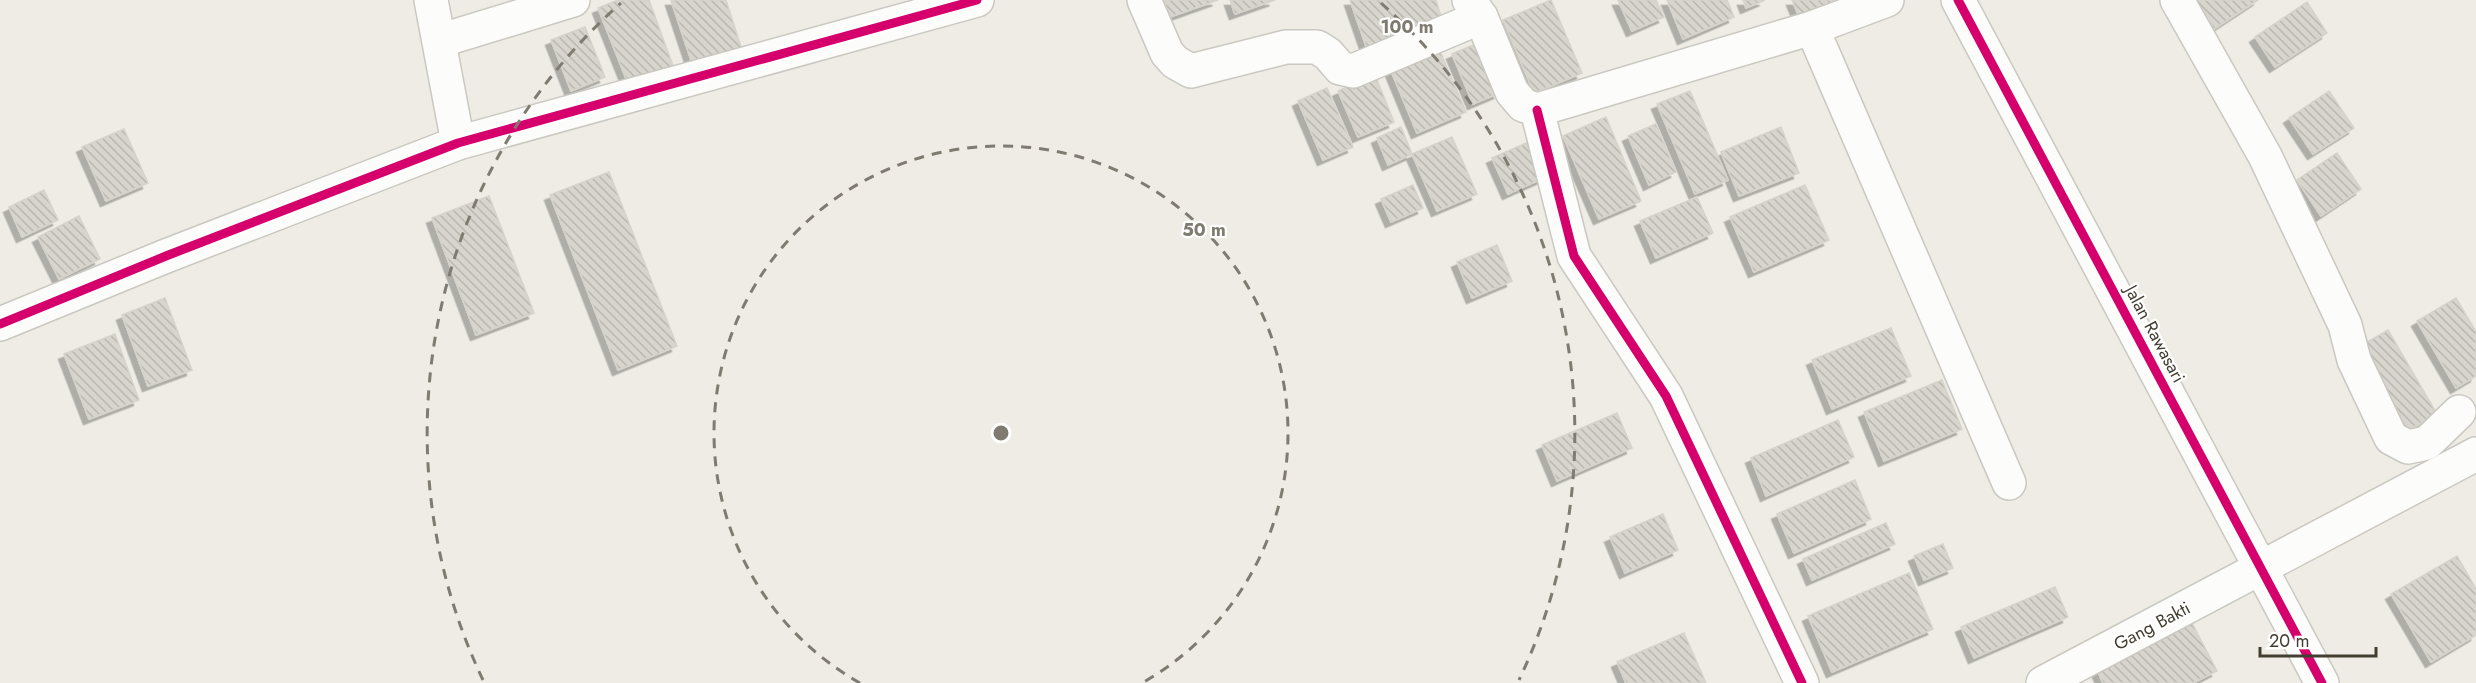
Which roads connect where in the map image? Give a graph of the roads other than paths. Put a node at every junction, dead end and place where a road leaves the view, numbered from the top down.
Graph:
1 (431, 0) edge
2 (573, 0) edge
3 (977, 0) edge
4 (1144, 0) edge
5 (1887, 0) edge
6 (2177, 0) edge
7 (1968, 2) edge
8 (1475, 8) edge
9 (1812, 28) junction
10 (439, 40) junction
11 (1537, 110) junction
12 (458, 143) junction
13 (0, 324) edge
14 (2459, 412) dead end
15 (2476, 454) edge
16 (2009, 483) dead end
17 (2262, 569) junction
18 (1802, 683) edge
19 (2043, 683) edge
20 (2322, 683) edge

1 - 10 street
2 - 10 street
3 - 12 street
4 - 8 street
5 - 9 street
6 - 14 street
7 - 17 street, Jalan Rawasari
8 - 11 street
9 - 11 street
9 - 16 street
10 - 12 street
11 - 18 street
12 - 13 street
15 - 17 street, Gang Bakti
17 - 19 street, Gang Bakti
17 - 20 street, Jalan Rawasari

